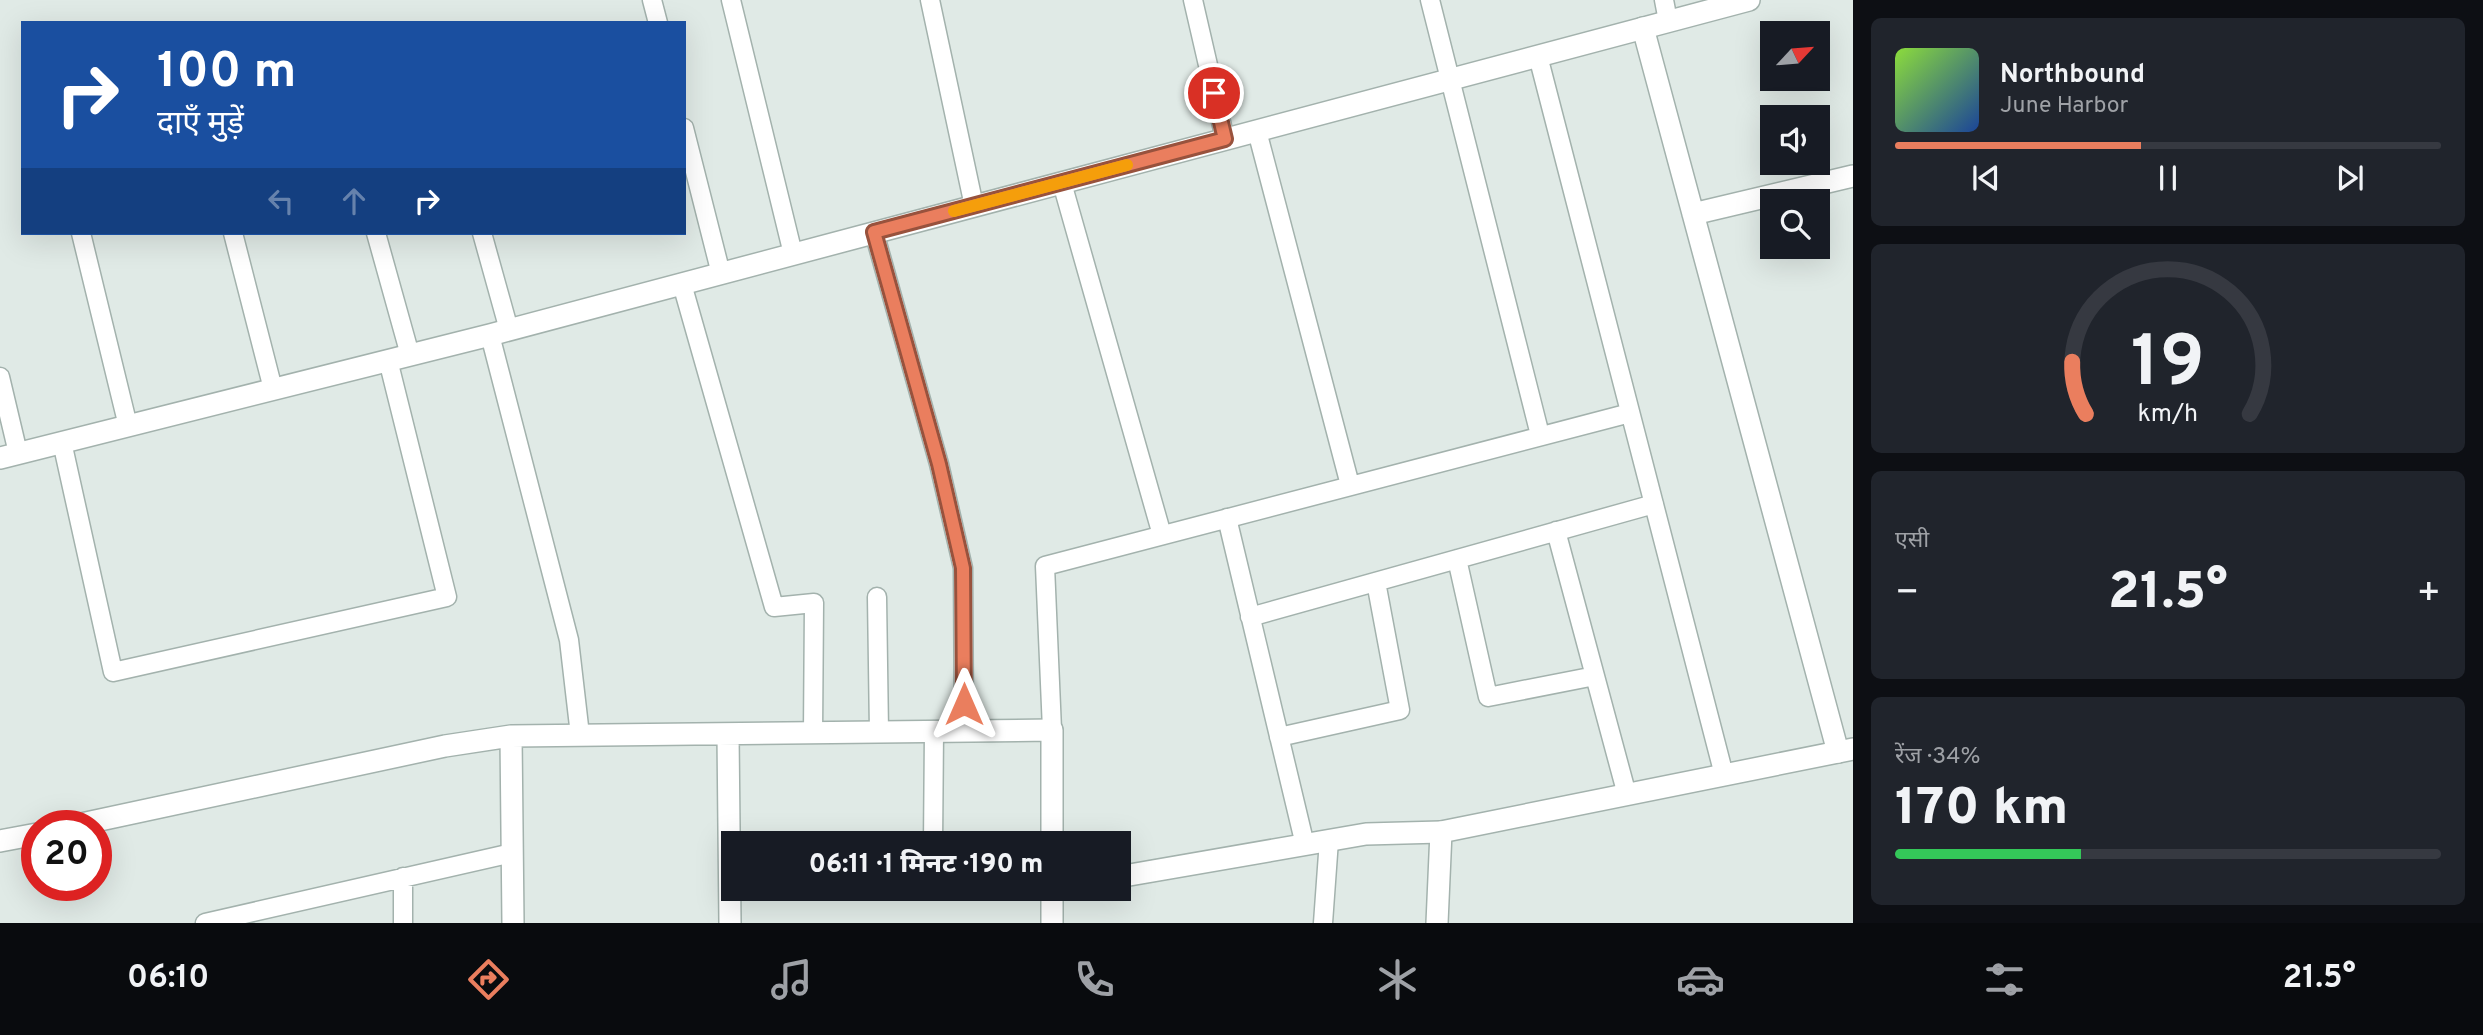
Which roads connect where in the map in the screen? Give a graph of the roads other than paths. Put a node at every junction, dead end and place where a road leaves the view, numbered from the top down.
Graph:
1 (652, 0) edge
2 (731, 0) edge
3 (930, 0) edge
4 (1193, 0) edge
5 (1430, 0) edge
6 (1664, 0) edge
7 (1749, 0) edge
8 (657, 21) edge
9 (1668, 22) junction
10 (1643, 28) junction
11 (1538, 56) junction
12 (1450, 80) junction
13 (1257, 131) junction
14 (686, 136) edge
15 (1225, 139) junction
16 (1853, 176) edge
17 (1062, 183) junction
18 (974, 206) junction
19 (1693, 214) junction
20 (874, 232) junction
21 (81, 235) edge
22 (234, 235) edge
23 (377, 235) edge
24 (482, 235) edge
25 (793, 254) junction
26 (721, 274) junction
27 (682, 284) junction
28 (499, 332) junction
29 (410, 355) junction
30 (388, 360) junction
31 (0, 377) edge
32 (273, 389) junction
33 (1630, 413) junction
34 (128, 426) junction
35 (1540, 435) junction
36 (62, 442) junction
37 (9, 455) edge
38 (1350, 485) junction
39 (1654, 504) junction
40 (1227, 518) junction
41 (1556, 531) junction
42 (1162, 535) junction
43 (1457, 559) junction
44 (1376, 582) junction
45 (877, 597) dead end
46 (1250, 617) junction
47 (1595, 676) junction
48 (1052, 730) junction
49 (964, 731) junction
50 (879, 732) junction
51 (934, 732) junction
52 (728, 733) junction
53 (813, 733) junction
54 (580, 735) junction
55 (510, 736) junction
56 (1279, 737) junction
57 (1845, 751) edge
58 (1724, 775) junction
59 (1627, 795) junction
60 (112, 817) edge
61 (933, 831) edge
62 (1052, 831) edge
63 (1441, 832) junction
64 (21, 837) edge
65 (1329, 840) junction
66 (0, 841) edge
67 (1305, 845) junction
68 (512, 853) junction
69 (1131, 875) edge
70 (403, 877) junction
71 (1052, 901) edge
72 (205, 923) edge
73 (403, 923) edge
74 (513, 923) edge
75 (730, 923) edge
76 (1052, 923) edge
77 (1323, 923) edge
78 (1437, 923) edge

1 - 8 lane
2 - 25 lane
3 - 18 lane
4 - 15 lane
5 - 12 lane
6 - 9 lane
7 - 9 street
9 - 10 street
10 - 11 street
10 - 19 street
11 - 12 street
11 - 33 lane
12 - 13 street
12 - 35 lane
13 - 15 street
13 - 38 lane
14 - 26 lane
15 - 17 street
16 - 19 street
17 - 18 street
17 - 42 lane
18 - 20 street
19 - 57 street
20 - 25 street
20 - 49 lane
21 - 34 lane
22 - 32 lane
23 - 29 lane
24 - 28 lane
25 - 26 street
26 - 27 street
27 - 28 street
27 - 53 lane
28 - 29 street
28 - 54 lane
29 - 30 street
30 - 32 street
30 - 36 lane
31 - 37 lane
32 - 34 street
33 - 35 lane
33 - 39 lane
34 - 36 street
35 - 38 lane
36 - 37 street
38 - 40 lane
39 - 41 lane
39 - 58 lane
40 - 42 lane
40 - 46 lane
41 - 43 lane
41 - 47 lane
42 - 48 lane
43 - 44 lane
43 - 47 lane
44 - 46 lane
44 - 56 lane
45 - 50 lane
46 - 56 lane
47 - 59 lane
48 - 49 street
48 - 62 street
49 - 51 street
50 - 51 street
50 - 53 street
51 - 61 lane
52 - 53 street
52 - 54 street
52 - 75 street
54 - 55 street
55 - 60 street
55 - 68 street
56 - 67 lane
57 - 58 street
58 - 59 street
59 - 63 street
63 - 65 street
63 - 78 street
64 - 66 street
65 - 67 street
65 - 77 lane
67 - 69 street
68 - 70 lane
68 - 74 street
70 - 72 lane
70 - 73 lane
71 - 76 street

